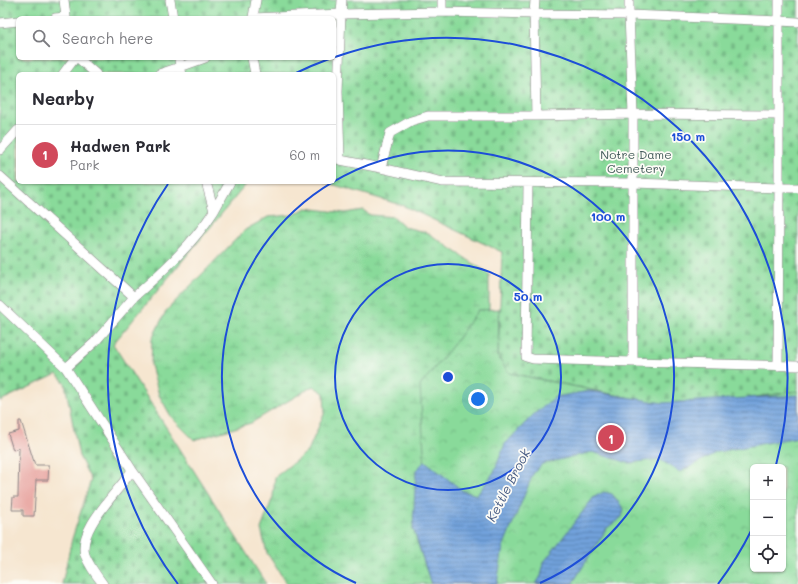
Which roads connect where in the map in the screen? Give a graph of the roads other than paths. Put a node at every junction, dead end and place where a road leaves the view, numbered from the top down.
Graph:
1 (64, 0) edge
2 (170, 0) edge
3 (256, 0) edge
4 (342, 0) edge
5 (442, 0) edge
6 (535, 0) edge
7 (629, 0) edge
8 (779, 0) edge
9 (442, 12) junction
10 (341, 14) junction
11 (534, 14) junction
12 (628, 15) junction
13 (66, 16) edge
14 (173, 16) edge
15 (253, 16) edge
16 (297, 16) edge
17 (779, 21) junction
18 (16, 22) edge
19 (798, 22) edge
20 (0, 23) edge
21 (74, 60) edge
22 (80, 60) edge
23 (199, 60) edge
24 (252, 60) edge
25 (180, 66) edge
26 (64, 72) edge
27 (94, 72) edge
28 (164, 72) edge
29 (255, 72) edge
30 (633, 114) junction
31 (779, 115) junction
32 (536, 116) junction
33 (16, 132) edge
34 (0, 150) edge
35 (337, 160) edge
36 (381, 168) junction
37 (0, 176) edge
38 (634, 183) junction
39 (207, 184) edge
40 (229, 184) edge
41 (528, 184) junction
42 (779, 188) junction
43 (798, 188) edge
44 (214, 211) junction
45 (134, 297) junction
46 (0, 305) edge
47 (634, 362) junction
48 (778, 366) junction
49 (798, 366) edge
50 (66, 368) junction
51 (132, 470) junction
52 (103, 584) edge
53 (212, 584) edge

1 - 13 lane
2 - 14 lane
3 - 15 lane
4 - 10 lane
5 - 9 lane
6 - 11 lane
7 - 12 lane
8 - 17 lane
9 - 10 lane
9 - 11 lane
10 - 16 lane
10 - 35 lane
11 - 12 lane
11 - 32 lane
12 - 17 lane
12 - 30 lane
17 - 19 lane
17 - 31 lane
18 - 20 lane
21 - 26 lane
22 - 27 lane
23 - 25 lane
24 - 29 lane
25 - 28 lane
30 - 31 lane
30 - 32 lane
30 - 38 lane
31 - 42 lane
32 - 36 lane
33 - 34 lane
35 - 36 lane
36 - 41 lane
37 - 45 lane
38 - 41 lane
38 - 42 lane
38 - 47 lane
39 - 44 lane
40 - 44 lane
41 - 47 lane
42 - 43 lane
42 - 48 lane
44 - 45 lane
45 - 50 lane
46 - 50 lane
47 - 48 lane
48 - 49 lane
50 - 51 lane
51 - 52 lane
51 - 53 lane

